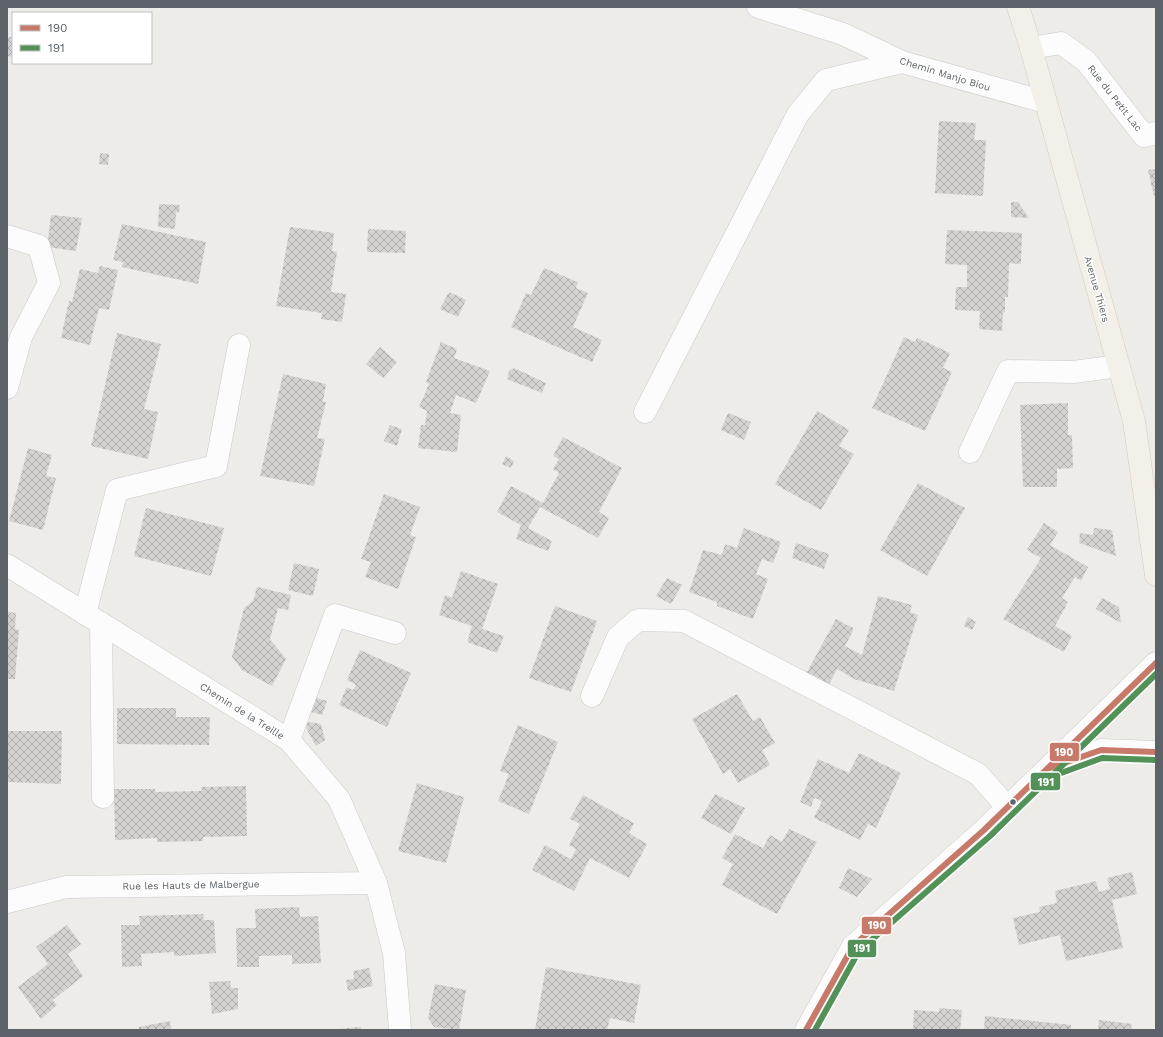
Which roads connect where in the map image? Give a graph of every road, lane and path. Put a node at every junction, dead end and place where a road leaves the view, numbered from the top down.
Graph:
1 (758, 7) edge
2 (1018, 7) edge
3 (1031, 48) junction
4 (902, 62) junction
5 (1045, 102) junction
6 (1156, 133) edge
7 (7, 236) edge
8 (239, 345) dead end
9 (1118, 366) junction
10 (7, 388) edge
11 (645, 412) dead end
12 (970, 452) dead end
13 (7, 565) edge
14 (1156, 575) edge
15 (93, 619) junction
16 (395, 633) dead end
17 (1156, 663) edge
18 (592, 696) dead end
19 (289, 740) junction
20 (1156, 752) edge
21 (1048, 769) junction
22 (103, 797) dead end
23 (1007, 807) junction
24 (376, 882) junction
25 (7, 902) edge
26 (400, 1030) edge
27 (806, 1030) edge

1 - 4 street, Chemin Manjo Biou
2 - 3 main road, Avenue Thiers
3 - 5 main road, Avenue Thiers
3 - 6 street, Rue du Petit Lac
4 - 5 street, Chemin Manjo Biou
4 - 11 street
5 - 9 main road, Avenue Thiers
7 - 10 street
8 - 15 street
9 - 12 street
9 - 14 main road, Avenue Thiers
13 - 15 street, Chemin de la Treille
15 - 19 street, Chemin de la Treille
15 - 22 street
16 - 19 street
17 - 21 street
18 - 23 street
19 - 24 street, Chemin de la Treille
20 - 21 street
21 - 23 street
23 - 27 street
24 - 25 street, Rue les Hauts de Malbergue
24 - 26 street, Chemin de la Treille

